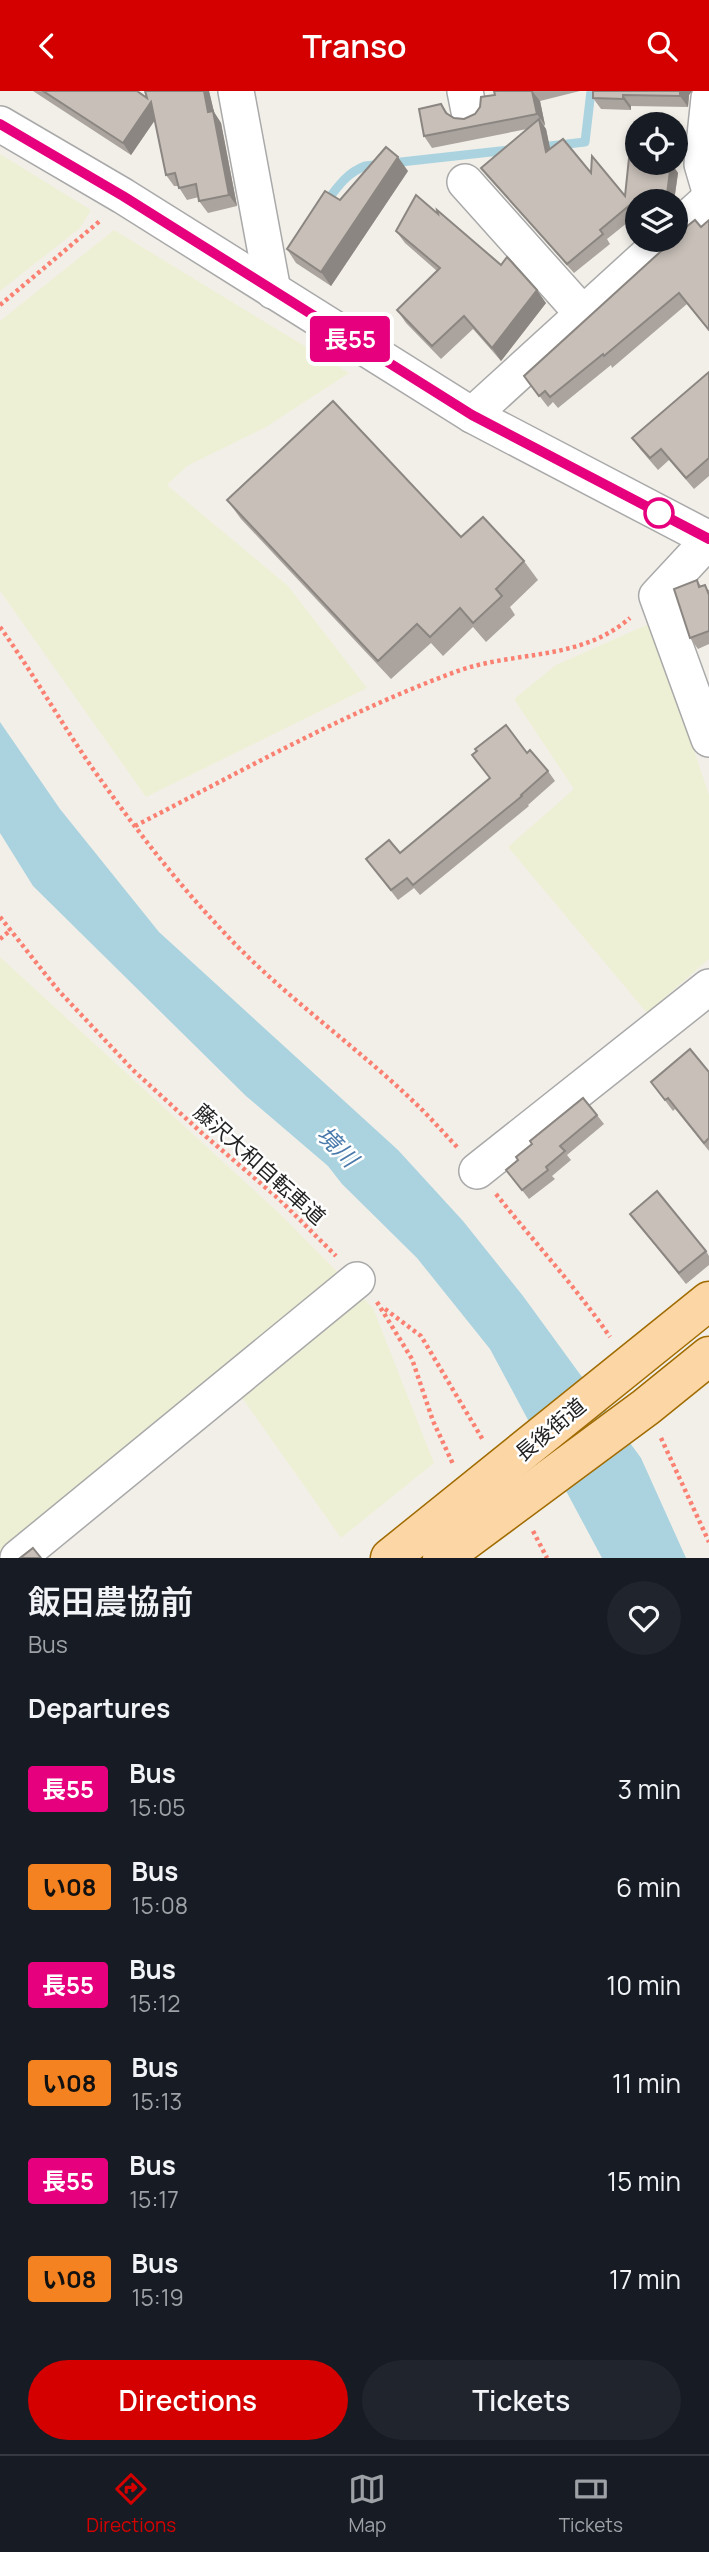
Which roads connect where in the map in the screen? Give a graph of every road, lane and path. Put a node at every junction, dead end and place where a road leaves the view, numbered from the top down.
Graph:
1 (236, 91) edge
2 (709, 98) edge
3 (0, 124) edge
4 (465, 182) dead end
5 (708, 185) edge
6 (123, 196) junction
7 (688, 212) edge
8 (651, 252) edge
9 (274, 291) junction
10 (0, 305) edge
11 (583, 314) junction
12 (472, 415) junction
13 (709, 540) edge
14 (657, 596) junction
15 (0, 627) edge
16 (709, 739) edge
17 (135, 826) junction
18 (0, 917) edge
19 (10, 930) junction
20 (0, 939) edge
21 (709, 987) edge
22 (477, 1171) junction
23 (357, 1280) junction
24 (709, 1301) edge
25 (381, 1307) junction
26 (709, 1356) edge
27 (623, 1369) junction
28 (637, 1412) junction
29 (453, 1465) dead end
30 (501, 1470) junction
31 (709, 1542) edge
32 (18, 1558) edge
33 (390, 1558) edge
34 (442, 1558) edge

1 - 9 street
2 - 5 street
3 - 6 street
4 - 11 street
5 - 7 street
6 - 9 street
6 - 10 path
8 - 11 street
9 - 12 street
11 - 12 street
12 - 13 street
13 - 14 street
14 - 16 street
14 - 17 path
15 - 17 path
17 - 22 path
18 - 19 path, 藤沢大和自転車道
19 - 20 path
19 - 23 path, 藤沢大和自転車道
21 - 22 street
22 - 27 path
23 - 25 path, 藤沢大和自転車道
23 - 32 street
24 - 27 main road, 長後街道
25 - 29 path, 藤沢大和自転車道
25 - 30 path
26 - 28 main road, 長後街道
27 - 30 main road, 長後街道
28 - 31 path
28 - 34 main road, 長後街道
30 - 33 main road, 長後街道

